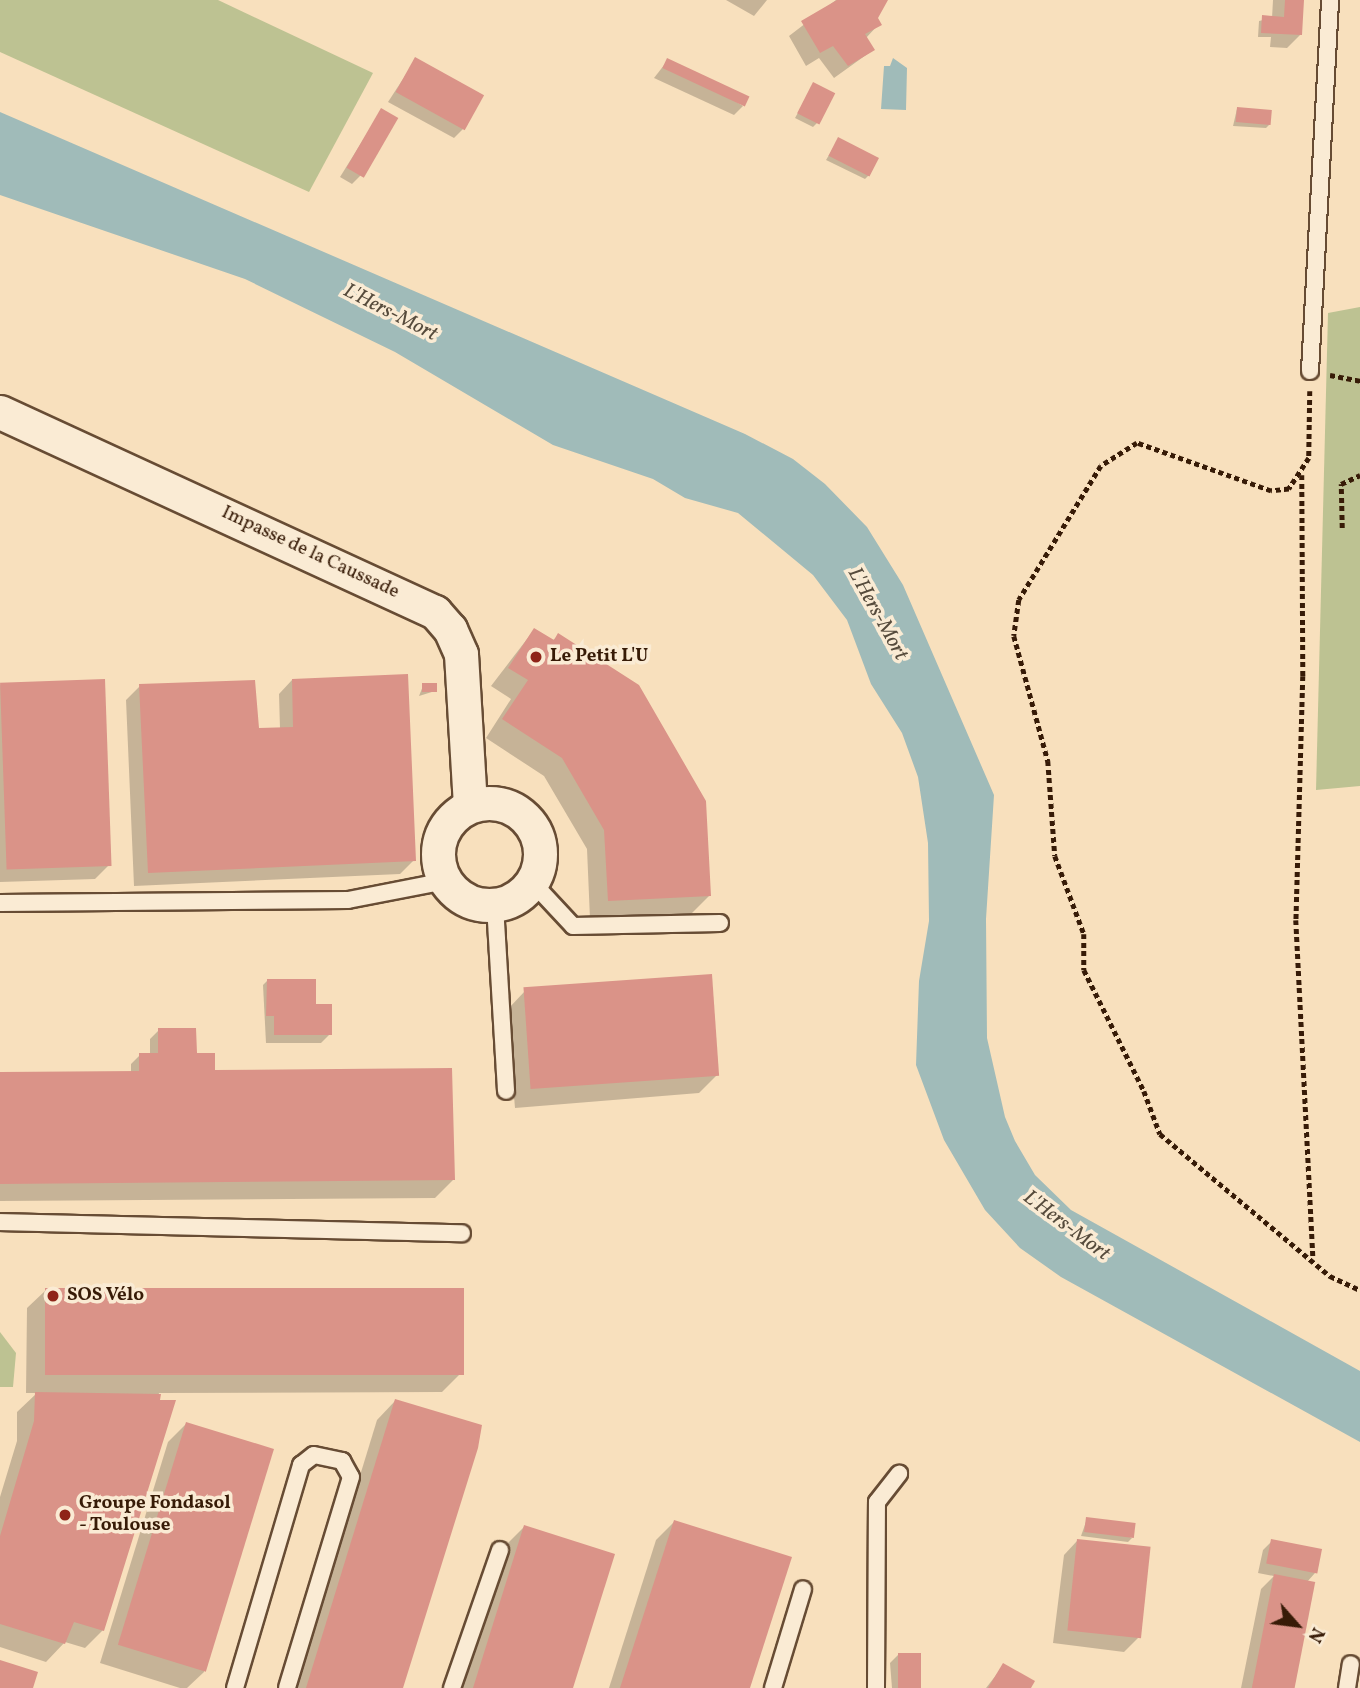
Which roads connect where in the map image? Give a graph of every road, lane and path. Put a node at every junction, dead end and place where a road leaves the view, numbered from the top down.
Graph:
1 (1330, 0) edge
2 (1310, 371) joint
3 (0, 412) edge
4 (1302, 474) junction
5 (1360, 475) edge
6 (1342, 528) dead end
7 (470, 806) junction
8 (446, 881) junction
9 (532, 882) junction
10 (0, 902) edge
11 (495, 905) junction
12 (720, 923) dead end
13 (506, 1091) dead end
14 (0, 1222) edge
15 (462, 1233) dead end
16 (1313, 1261) junction
17 (1360, 1290) edge
18 (899, 1474) dead end
19 (500, 1550) dead end
20 (803, 1589) dead end
21 (1351, 1664) dead end
22 (235, 1688) edge
23 (287, 1688) edge
24 (452, 1688) edge
25 (773, 1688) edge
26 (876, 1688) edge
27 (1347, 1688) edge

1 - 2 lane
2 - 4 path
3 - 7 street, Impasse de la Caussade
4 - 16 path
4 - 16 path
5 - 6 path
7 - 8 street
7 - 9 street
8 - 10 lane
8 - 11 street
9 - 11 street
9 - 12 lane
11 - 13 lane
14 - 15 lane
16 - 17 path
18 - 26 lane
19 - 24 lane
20 - 25 lane
21 - 27 lane
22 - 23 lane

